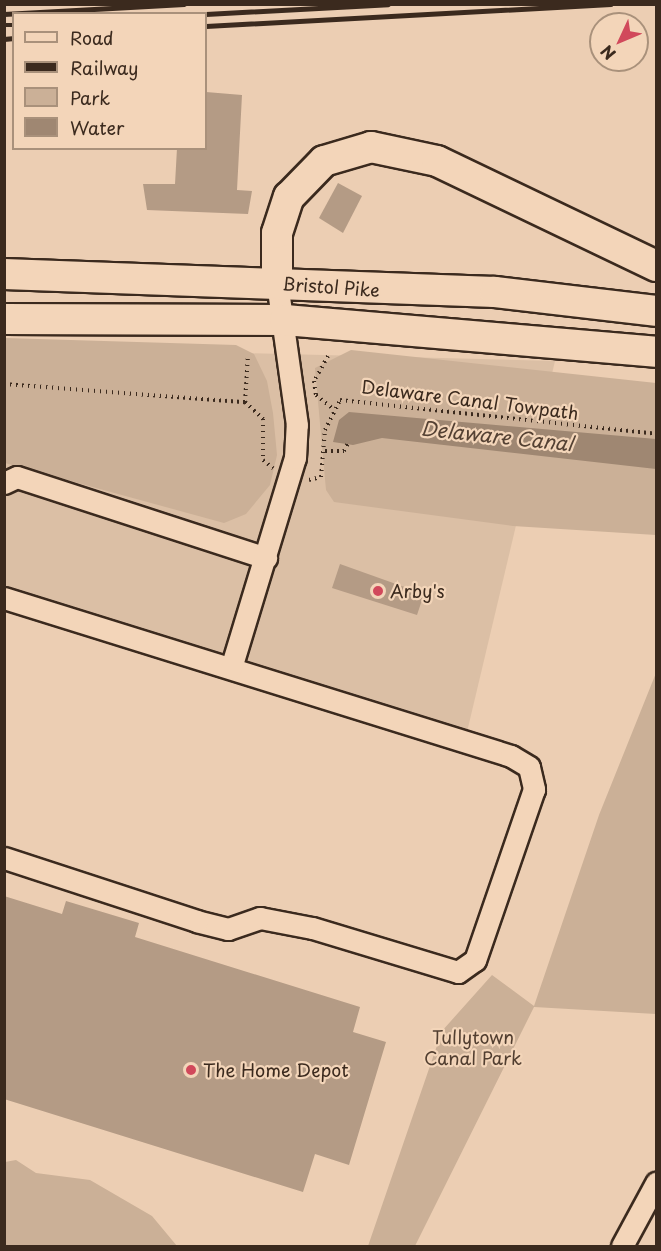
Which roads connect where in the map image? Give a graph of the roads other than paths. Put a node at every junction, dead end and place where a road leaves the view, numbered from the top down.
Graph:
1 (657, 266) edge
2 (4, 274) edge
3 (277, 283) junction
4 (657, 311) edge
5 (4, 319) edge
6 (285, 320) junction
7 (657, 352) edge
8 (4, 483) edge
9 (266, 558) junction
10 (4, 598) edge
11 (231, 668) junction
12 (4, 858) edge
13 (657, 1183) edge
14 (622, 1246) edge

1 - 3 highway
2 - 3 highway, Bristol Pike
3 - 4 highway, Bristol Pike
3 - 6 street
5 - 6 highway, Bristol Pike
6 - 7 highway, Bristol Pike
6 - 9 street
8 - 9 street
9 - 11 street
10 - 11 street
11 - 12 street
13 - 14 street

